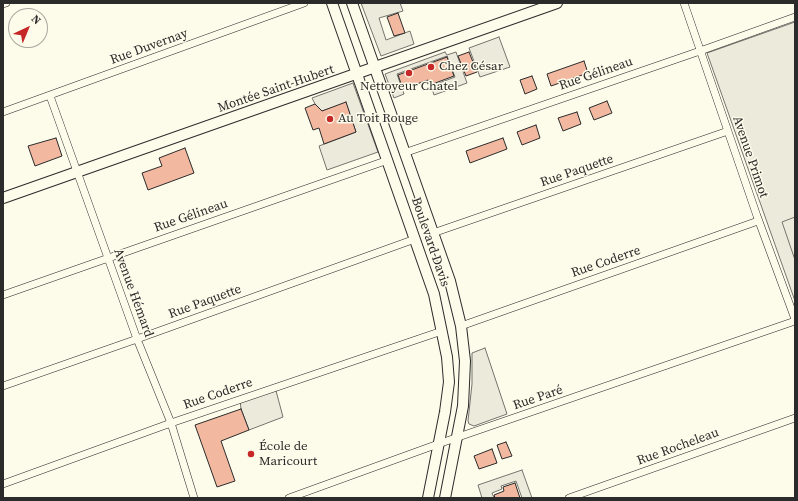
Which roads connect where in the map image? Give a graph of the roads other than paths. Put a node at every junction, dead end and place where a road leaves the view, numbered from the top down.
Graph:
1 (6, 3) edge
2 (304, 3) edge
3 (332, 3) edge
4 (352, 3) edge
5 (557, 3) edge
6 (684, 3) edge
7 (3, 4) edge
8 (795, 17) edge
9 (700, 51) junction
10 (374, 67) junction
11 (358, 74) junction
12 (50, 96) junction
13 (3, 112) edge
14 (728, 131) junction
15 (397, 133) junction
16 (381, 140) junction
17 (404, 153) junction
18 (388, 160) junction
19 (78, 173) junction
20 (3, 198) edge
21 (758, 221) junction
22 (433, 233) junction
23 (415, 239) junction
24 (108, 258) junction
25 (3, 295) edge
26 (795, 320) edge
27 (461, 326) junction
28 (442, 331) junction
29 (137, 339) junction
30 (3, 386) edge
31 (795, 418) edge
32 (171, 423) junction
33 (456, 439) junction
34 (438, 444) junction
35 (3, 484) edge
36 (194, 498) edge
37 (289, 498) edge
38 (428, 498) edge
39 (445, 498) edge
40 (569, 498) edge

1 - 7 street
2 - 12 street, Rue Duvernay
3 - 11 street, Boulevard Davis
4 - 10 street, Boulevard Davis
5 - 10 street, Montée Saint-Hubert
6 - 9 street, Avenue Primot
8 - 9 street, Rue Gélineau
9 - 14 street, Avenue Primot
9 - 17 street, Rue Gélineau
10 - 11 street, Montée Saint-Hubert
10 - 15 street, Boulevard Davis
11 - 16 street, Boulevard Davis
11 - 19 street, Montée Saint-Hubert
12 - 13 street, Rue Duvernay
12 - 19 street, Avenue Hémard
14 - 21 street, Avenue Primot
14 - 22 street, Rue Paquette
15 - 16 street
15 - 17 street, Boulevard Davis
16 - 18 street, Boulevard Davis
17 - 22 street, Boulevard Davis
18 - 23 street, Boulevard Davis
18 - 24 street, Rue Gélineau
19 - 20 street, Montée Saint-Hubert
19 - 24 street, Avenue Hémard
21 - 26 street, Avenue Primot
21 - 27 street, Rue Coderre
22 - 27 street, Boulevard Davis
23 - 28 street, Boulevard Davis
23 - 29 street, Rue Paquette
24 - 25 street, Rue Gélineau
24 - 29 street, Avenue Hémard
26 - 33 street, Rue Paré
27 - 33 street, Boulevard Davis
28 - 32 street, Rue Coderre
28 - 34 street, Boulevard Davis
29 - 30 street, Rue Paquette
29 - 32 street, Avenue Hémard
31 - 40 street, Rue Rocheleau
32 - 35 street, Rue Coderre
32 - 36 street, Avenue Hémard
33 - 34 street, Rue Paré
33 - 39 street, Boulevard Davis
34 - 37 street, Rue Paré
34 - 38 street, Boulevard Davis

